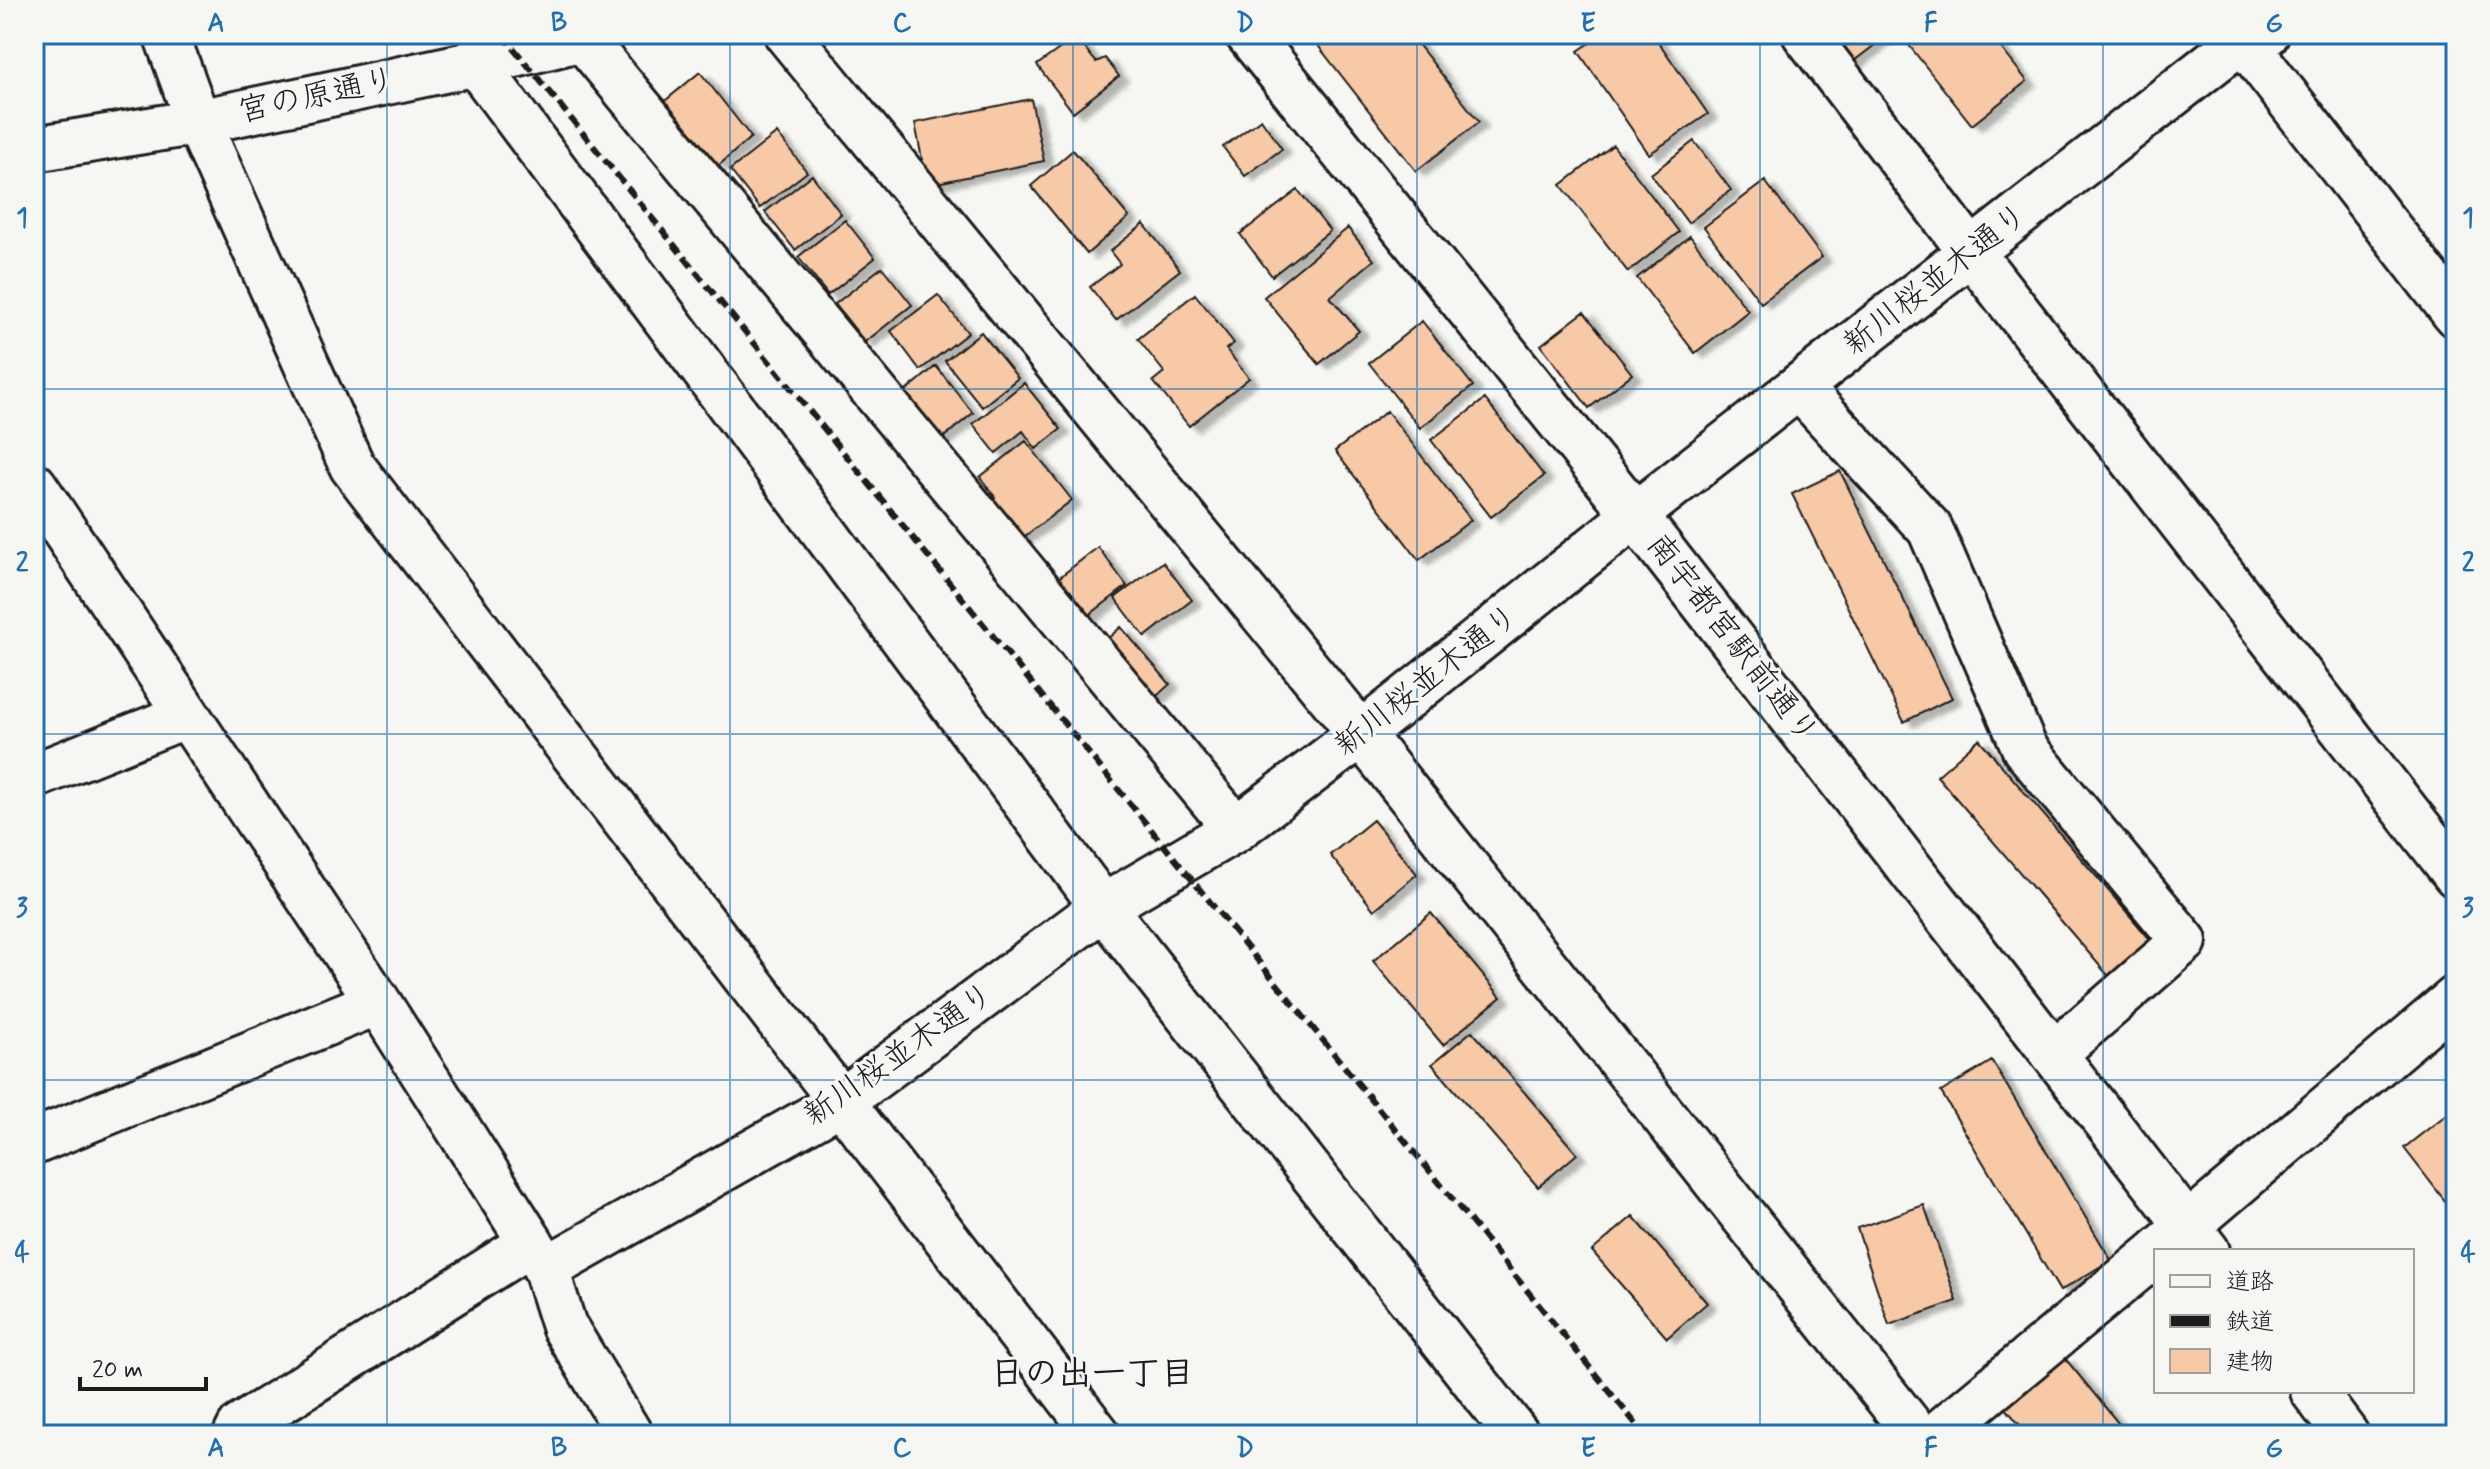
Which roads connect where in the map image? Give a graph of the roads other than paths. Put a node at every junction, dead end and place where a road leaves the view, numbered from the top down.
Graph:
1 (166, 34) edge
2 (787, 34) edge
3 (1248, 34) edge
4 (1805, 34) edge
5 (586, 35) edge
6 (2249, 36) edge
7 (474, 61) junction
8 (198, 122) junction
9 (34, 149) edge
10 (1971, 252) junction
11 (2456, 315) edge
12 (1799, 387) junction
13 (34, 485) edge
14 (1635, 515) junction
15 (187, 715) junction
16 (1361, 734) junction
17 (34, 776) edge
18 (1236, 829) junction
19 (2456, 875) edge
20 (1103, 907) junction
21 (2456, 998) edge
22 (378, 1002) junction
23 (2054, 1054) junction
24 (841, 1102) junction
25 (34, 1142) edge
26 (2177, 1245) edge
27 (539, 1256) junction
28 (2154, 1263) edge
29 (2314, 1393) edge
30 (236, 1435) edge
31 (630, 1435) edge
32 (1098, 1435) edge
33 (1517, 1435) edge
34 (1917, 1435) edge
35 (1937, 1435) edge
36 (2346, 1435) edge

1 - 8 street
2 - 16 street
3 - 14 street, 南宇都宮駅前通り
4 - 10 street
5 - 7 street, 宮の原通り
5 - 18 street
6 - 10 street, 新川桜並木通り
6 - 11 street
7 - 8 street, 宮の原通り
7 - 20 street
8 - 9 street, 宮の原通り
8 - 24 street
10 - 12 street, 新川桜並木通り
10 - 19 street
12 - 14 street, 新川桜並木通り
12 - 23 street
13 - 15 street
14 - 16 street, 新川桜並木通り
14 - 23 street, 南宇都宮駅前通り
15 - 17 street
15 - 22 street
16 - 18 street, 新川桜並木通り
16 - 34 street
18 - 20 street, 新川桜並木通り
20 - 24 street, 新川桜並木通り
20 - 33 street
21 - 26 street
22 - 25 street
22 - 27 street
23 - 26 street, 南宇都宮駅前通り
24 - 27 street, 新川桜並木通り
24 - 32 street
27 - 30 street, 新川桜並木通り
27 - 31 street
28 - 35 street
29 - 36 street

